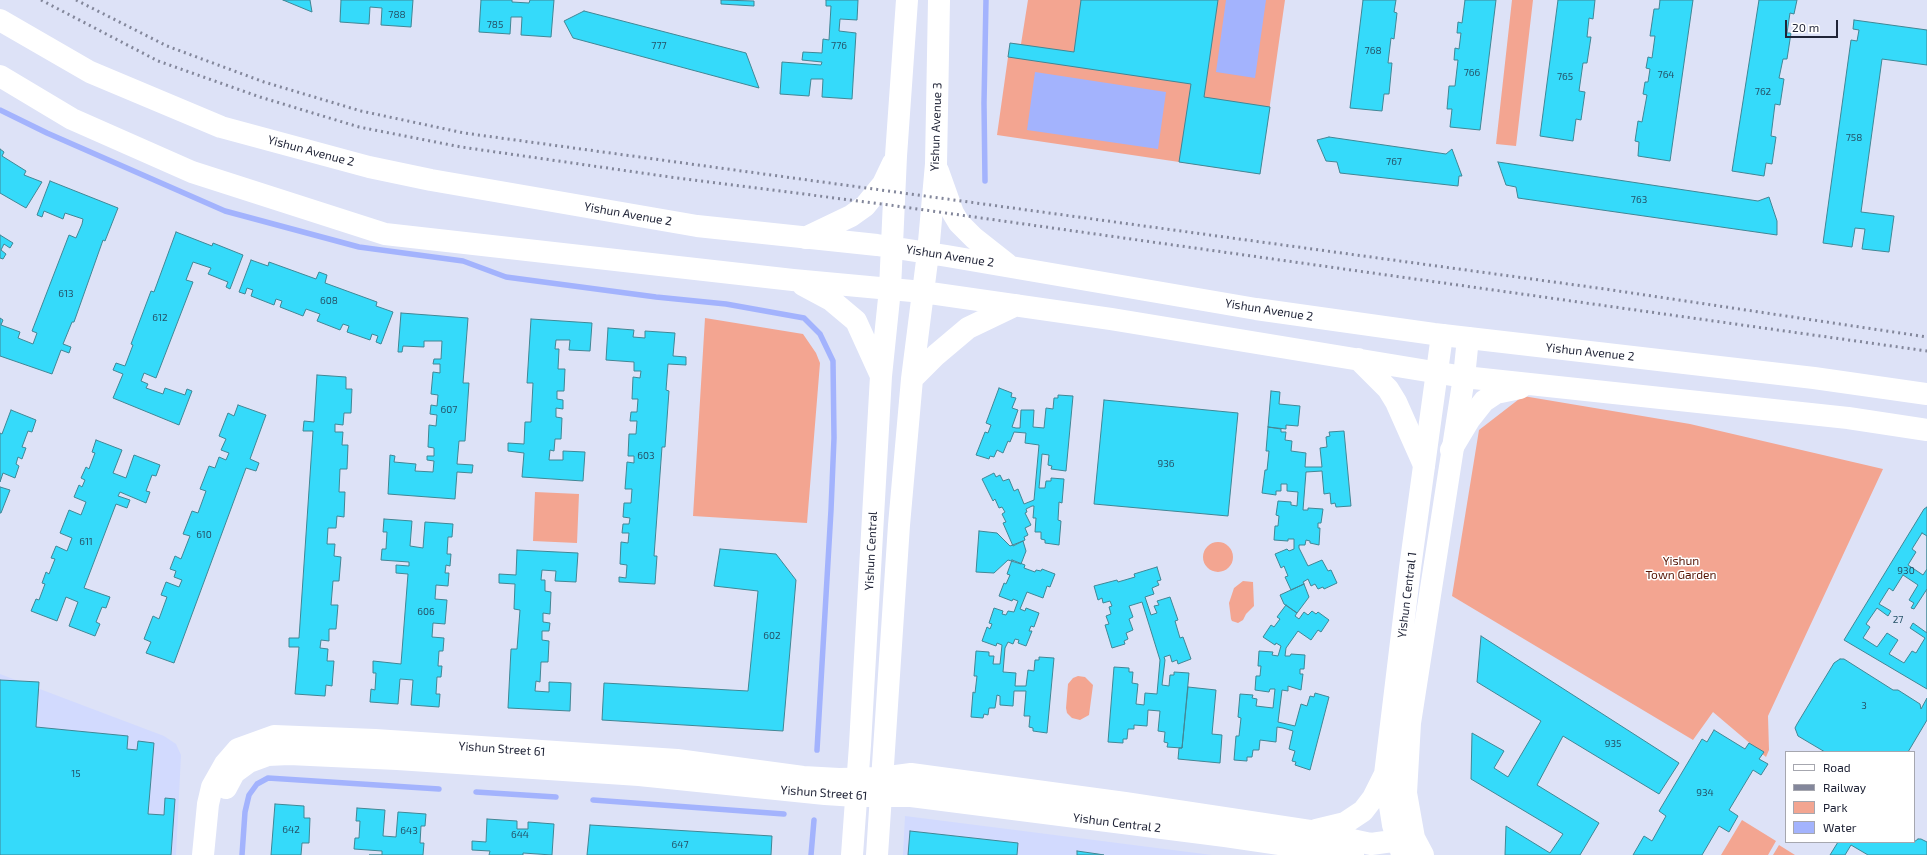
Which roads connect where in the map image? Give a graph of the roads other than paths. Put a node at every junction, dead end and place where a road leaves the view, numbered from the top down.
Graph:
1 (907, 0) edge
2 (939, 0) edge
3 (0, 20) edge
4 (0, 76) edge
5 (896, 156) junction
6 (936, 164) junction
7 (804, 238) junction
8 (892, 248) junction
9 (928, 253) junction
10 (1009, 266) junction
11 (793, 280) junction
12 (890, 290) junction
13 (923, 292) junction
14 (1016, 305) junction
15 (1442, 335) junction
16 (1468, 338) junction
17 (1358, 359) junction
18 (1436, 372) junction
19 (881, 376) junction
20 (1464, 377) junction
21 (912, 379) junction
22 (1541, 386) junction
23 (1927, 394) edge
24 (1927, 430) edge
25 (1451, 450) junction
26 (1424, 465) junction
27 (1385, 774) junction
28 (803, 785) junction
29 (881, 787) junction
30 (857, 788) junction
31 (1310, 831) junction
32 (1410, 849) edge
33 (203, 855) edge
34 (218, 855) edge
35 (852, 855) edge
36 (877, 855) edge
37 (1353, 855) edge

1 - 5 main road
2 - 6 main road, Yishun Avenue 3
3 - 7 main road, Yishun Avenue 2
4 - 11 main road
5 - 7 main road
5 - 8 main road
6 - 9 main road, Yishun Avenue 3
6 - 10 main road
7 - 8 main road, Yishun Avenue 2
8 - 9 main road, Yishun Avenue 2
8 - 12 main road, Yishun Central
9 - 10 main road, Yishun Avenue 2
9 - 13 main road
10 - 15 main road, Yishun Avenue 2
11 - 12 main road
11 - 19 main road
12 - 13 main road
12 - 19 main road, Yishun Central
13 - 14 main road
13 - 21 main road
14 - 17 main road
14 - 21 main road
15 - 16 main road, Yishun Avenue 2
15 - 18 main road, Yishun Central 1
16 - 20 main road, Yishun Central 1
16 - 23 main road, Yishun Avenue 2
17 - 18 main road
17 - 26 main road
18 - 20 main road
18 - 26 main road, Yishun Central 1
19 - 30 main road, Yishun Central
20 - 22 main road
20 - 25 main road, Yishun Central 1
21 - 29 main road
22 - 24 main road
22 - 25 main road
25 - 32 main road, Yishun Central 1
26 - 27 main road, Yishun Central 1
27 - 31 main road, Yishun Central 2
27 - 32 main road, Yishun Central 1
28 - 30 main road, Yishun Street 61
28 - 33 main road, Yishun Street 61
28 - 34 main road, Yishun Street 61
29 - 30 main road, Yishun Street 61
29 - 31 main road, Yishun Central 2
29 - 36 main road
29 - 37 main road, Yishun Central 2
30 - 35 main road, Yishun Central
31 - 32 main road, Yishun Central 2

